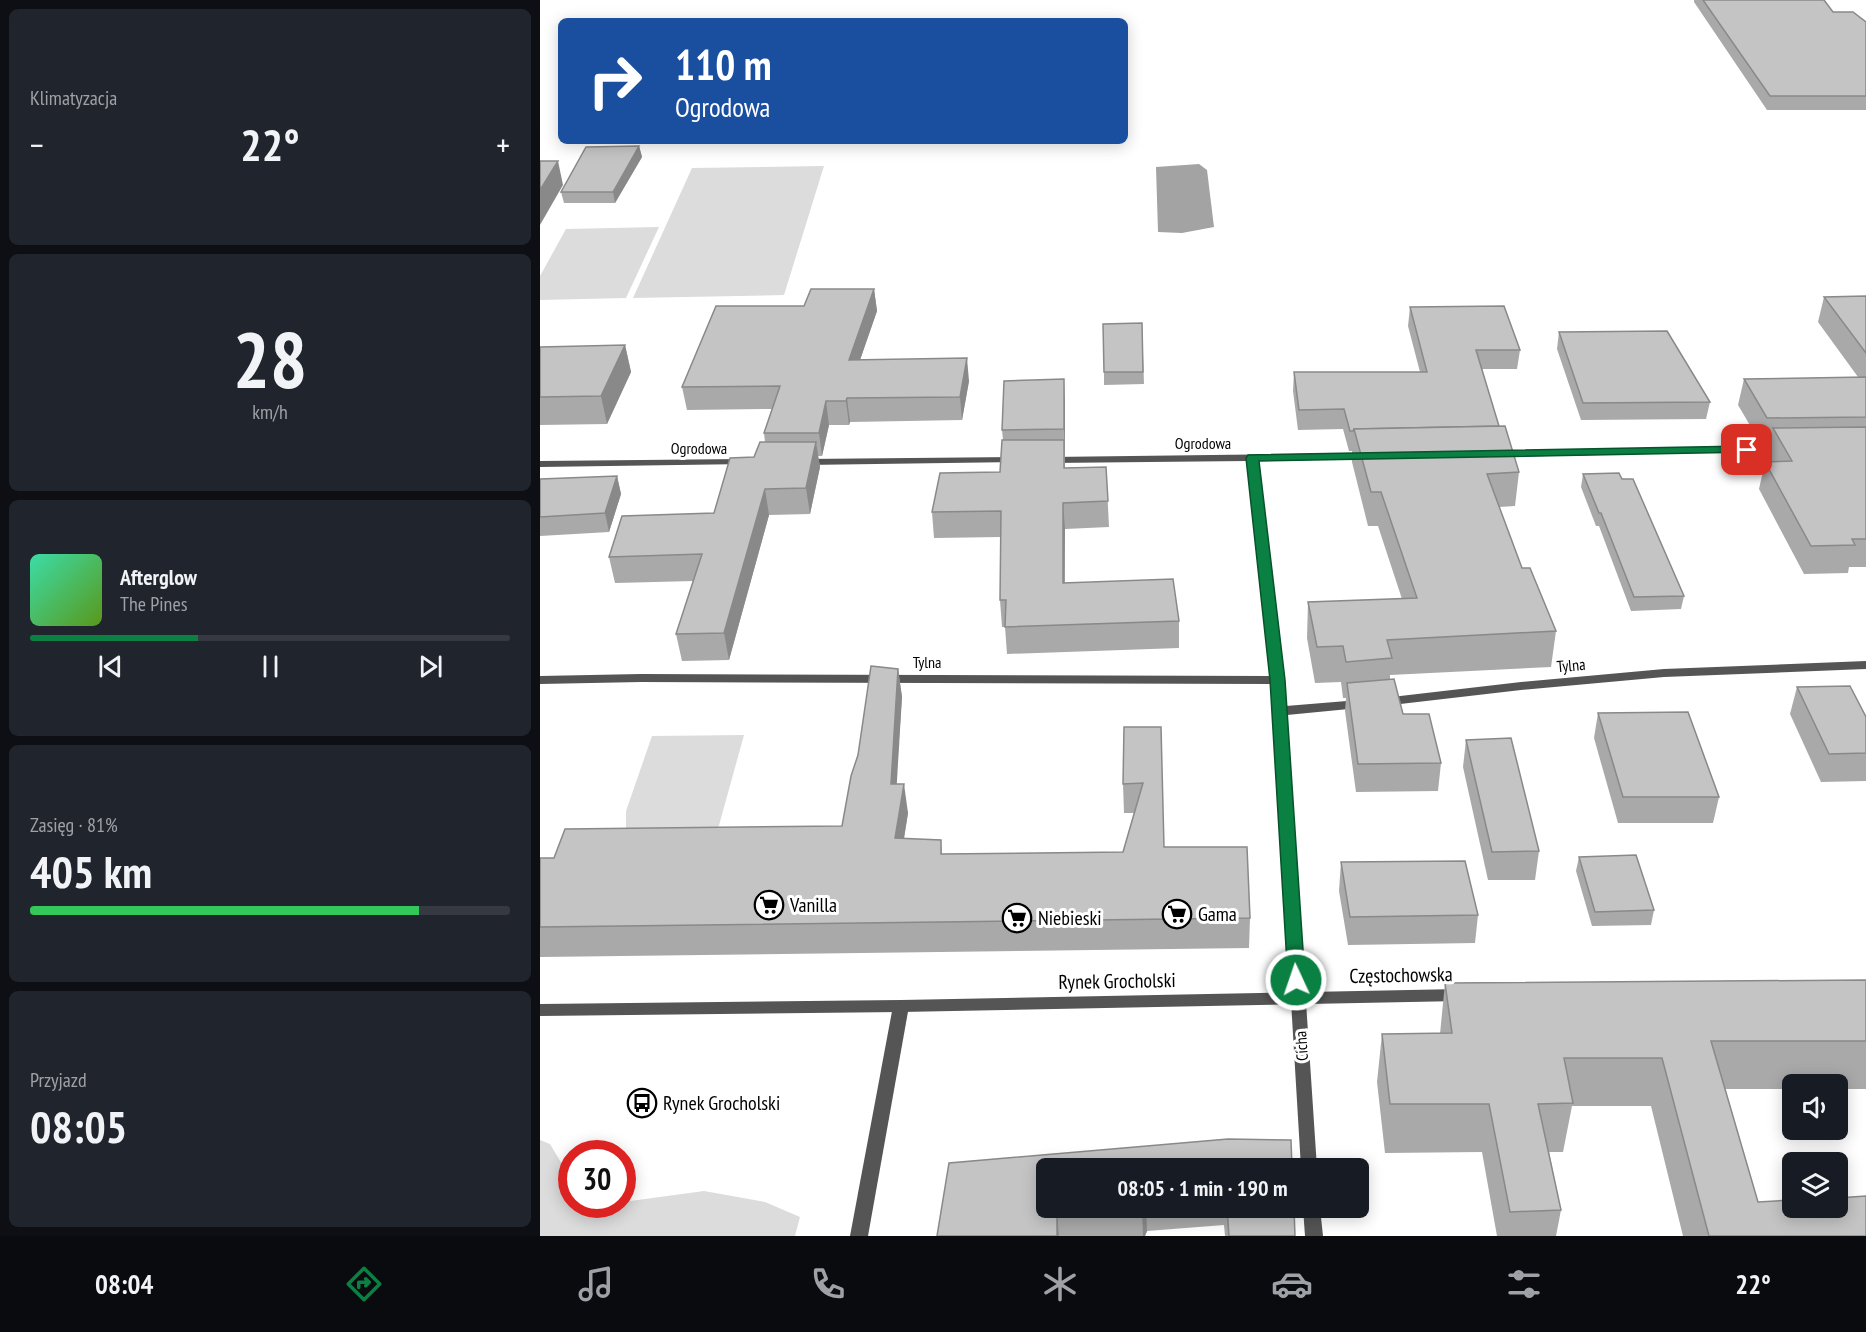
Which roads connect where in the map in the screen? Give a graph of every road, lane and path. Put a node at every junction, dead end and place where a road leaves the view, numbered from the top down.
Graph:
1 (1795, 449) edge
2 (1486, 454) edge
3 (1380, 456) edge
4 (1252, 458) junction
5 (1027, 460) edge
6 (1039, 460) edge
7 (754, 462) edge
8 (789, 462) edge
9 (540, 464) edge
10 (1866, 665) edge
11 (540, 680) edge
12 (1278, 680) junction
13 (1280, 711) junction
14 (1475, 994) edge
15 (1297, 998) junction
16 (901, 1006) junction
17 (540, 1010) edge
18 (1308, 1158) edge
19 (1313, 1218) edge
20 (859, 1236) edge
21 (1314, 1236) edge

1 - 2 street
3 - 4 street, Ogrodowa
4 - 6 street, Ogrodowa
4 - 12 street, Cicha
5 - 8 street
7 - 9 street, Ogrodowa
10 - 13 street, Tylna
11 - 12 street, Tylna
12 - 13 street, Cicha
13 - 15 street, Cicha
14 - 15 street, Częstochowska
15 - 16 street, Rynek Grocholski
15 - 18 street, Cicha
16 - 17 street, Rynek Grocholski
16 - 20 street
19 - 21 street

